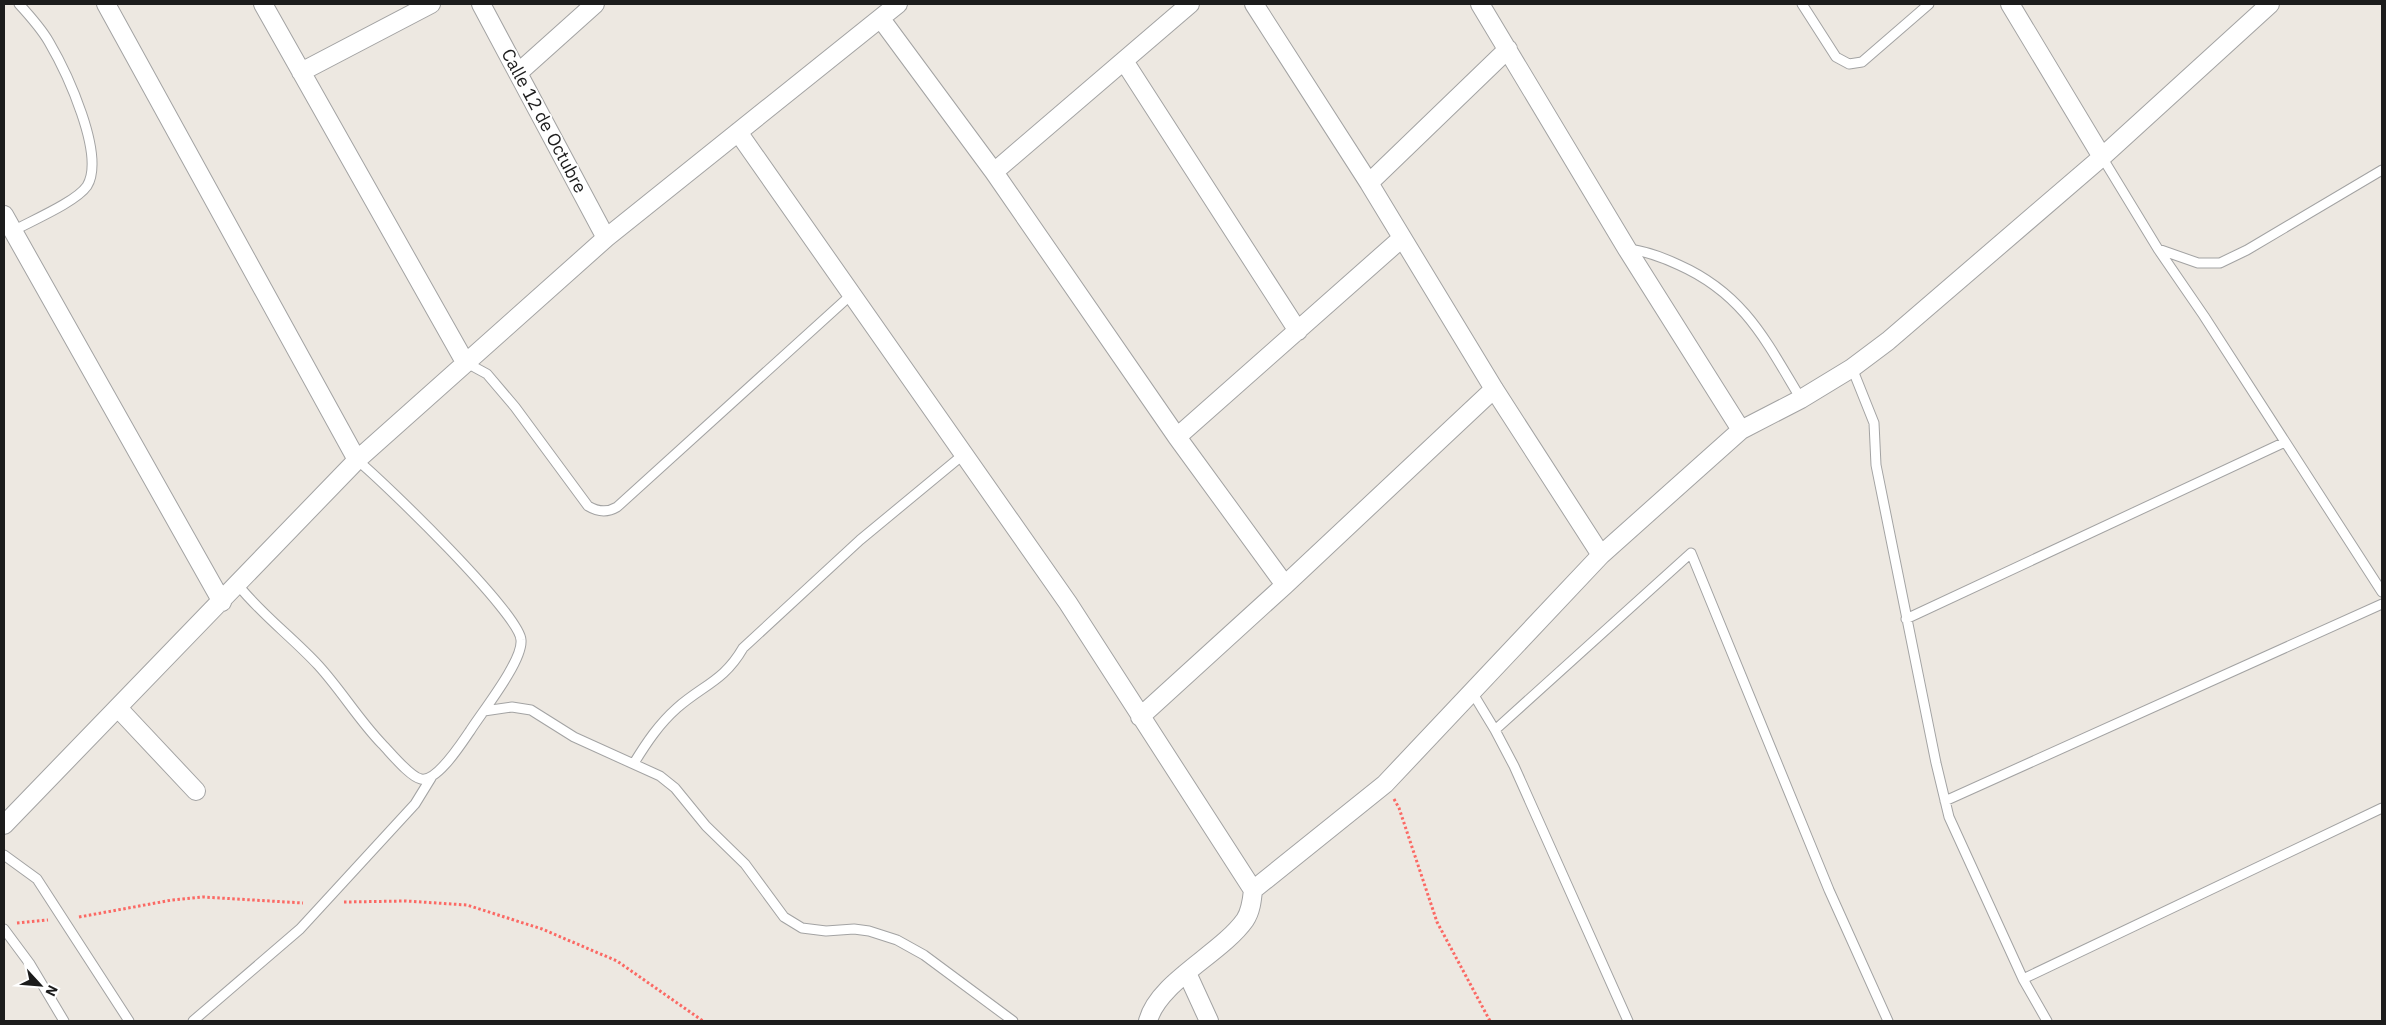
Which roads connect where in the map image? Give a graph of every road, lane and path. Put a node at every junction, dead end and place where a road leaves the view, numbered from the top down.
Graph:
1 (18, 4) edge
2 (106, 4) edge
3 (263, 4) edge
4 (431, 4) edge
5 (481, 4) edge
6 (595, 4) edge
7 (898, 4) edge
8 (1190, 4) edge
9 (1254, 4) edge
10 (1480, 4) edge
11 (1802, 4) edge
12 (1929, 4) edge
13 (2010, 4) edge
14 (2270, 4) edge
15 (881, 19) junction
16 (1508, 49) junction
17 (1124, 60) junction
18 (301, 72) junction
19 (518, 73) junction
20 (738, 132) junction
21 (2102, 157) junction
22 (2382, 170) edge
23 (994, 172) junction
24 (1369, 183) junction
25 (4, 215) edge
26 (13, 231) junction
27 (606, 238) junction
28 (1402, 238) junction
29 (1627, 249) junction
30 (2158, 249) junction
31 (852, 294) junction
32 (1298, 331) junction
33 (465, 362) junction
34 (1852, 368) junction
35 (1494, 389) junction
36 (1801, 399) junction
37 (1741, 430) junction
38 (1177, 437) junction
39 (2285, 442) junction
40 (964, 454) junction
41 (357, 460) junction
42 (1601, 555) junction
43 (238, 585) junction
44 (1285, 586) junction
45 (2382, 592) edge
46 (222, 602) junction
47 (2382, 604) edge
48 (1906, 619) junction
49 (1472, 692) junction
50 (118, 708) junction
51 (484, 711) junction
52 (1140, 717) junction
53 (1495, 730) junction
54 (634, 763) junction
55 (431, 778) junction
56 (1384, 784) junction
57 (196, 791) dead end
58 (1945, 801) junction
59 (2382, 808) edge
60 (4, 825) edge
61 (4, 855) edge
62 (1253, 890) junction
63 (324, 902) junction
64 (63, 919) junction
65 (8, 926) edge
66 (1187, 973) junction
67 (2023, 979) junction
68 (64, 1021) edge
69 (129, 1021) edge
70 (193, 1021) edge
71 (703, 1021) edge
72 (1012, 1021) edge
73 (1148, 1021) edge
74 (1209, 1021) edge
75 (1490, 1021) edge
76 (1628, 1021) edge
77 (1888, 1021) edge
78 (2047, 1021) edge

1 - 26 lane
2 - 41 street
3 - 18 street
4 - 18 street
5 - 19 street, Calle 12 de Octubre
6 - 19 street
7 - 15 street
8 - 17 street
9 - 24 street
10 - 16 street
11 - 12 lane
13 - 21 street
14 - 21 street
15 - 20 street
15 - 23 street
16 - 24 street
16 - 29 street
17 - 23 street
17 - 32 street
18 - 33 street
19 - 27 street, Calle 12 de Octubre
20 - 27 street
20 - 31 street
21 - 30 lane
21 - 34 street
22 - 30 lane
23 - 38 street
24 - 28 street
25 - 26 street
26 - 46 street
27 - 33 street
28 - 32 street
28 - 35 street
29 - 36 lane
29 - 37 street
30 - 39 lane
31 - 33 lane
31 - 40 street
32 - 38 street
33 - 41 street
34 - 36 street
34 - 48 lane
35 - 42 street
35 - 44 street
36 - 37 street
37 - 42 street
38 - 44 street
39 - 45 lane
39 - 48 lane
40 - 52 street
40 - 54 lane
41 - 43 street
41 - 51 lane
42 - 49 street
43 - 46 street
43 - 55 lane
44 - 52 street
46 - 50 street
47 - 58 lane
48 - 58 lane
49 - 53 lane
49 - 56 street
50 - 57 street
50 - 60 street
51 - 54 lane
51 - 55 lane
52 - 62 street
53 - 76 lane
53 - 77 lane
54 - 72 lane
55 - 63 lane
56 - 62 street
56 - 75 path
58 - 67 lane
59 - 67 lane
61 - 64 lane
62 - 66 street
63 - 64 path
63 - 70 lane
63 - 71 path
64 - 65 path
64 - 69 lane
65 - 68 lane
66 - 73 street
66 - 74 street
67 - 78 lane

